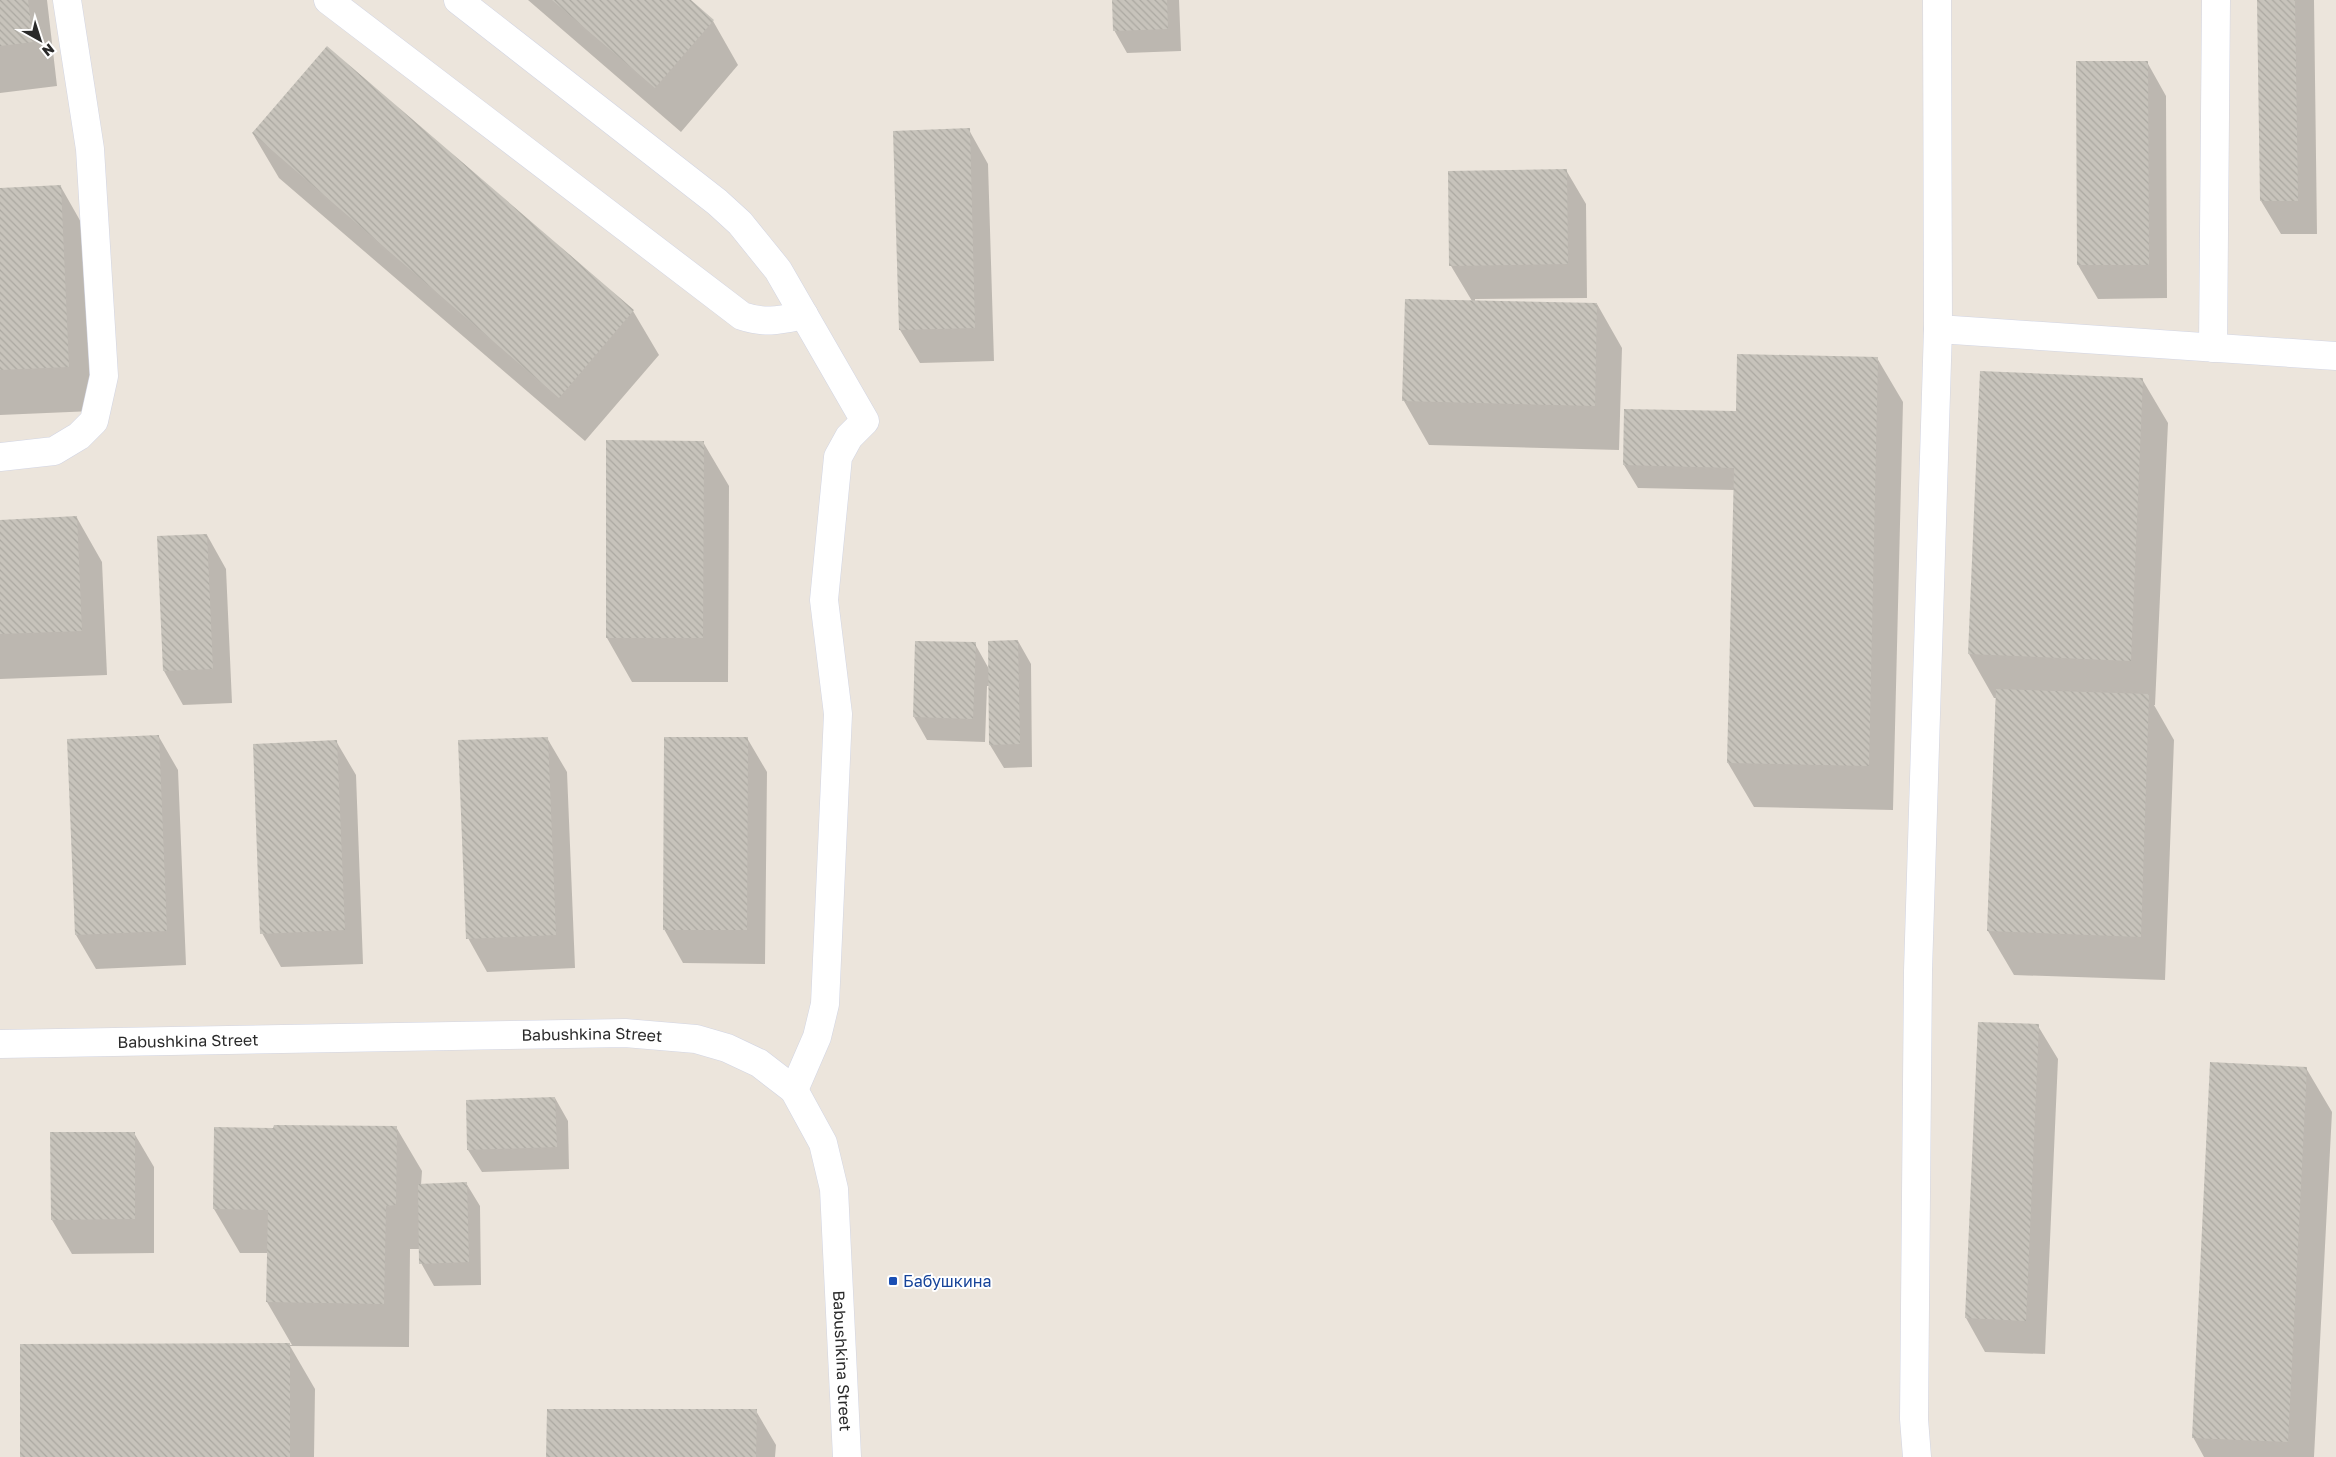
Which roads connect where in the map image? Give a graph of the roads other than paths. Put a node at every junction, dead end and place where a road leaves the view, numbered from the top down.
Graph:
1 (67, 0) edge
2 (328, 0) edge
3 (458, 0) edge
4 (1937, 0) edge
5 (2216, 0) edge
6 (804, 315) junction
7 (1938, 330) junction
8 (2213, 348) junction
9 (2336, 356) edge
10 (0, 457) edge
11 (0, 1044) edge
12 (794, 1090) junction
13 (847, 1457) edge
14 (1916, 1457) edge

1 - 10 street
2 - 6 street
3 - 6 street
4 - 7 street
5 - 8 street
6 - 12 street
7 - 8 street
7 - 14 street
8 - 9 street
11 - 12 street, Babushkina Street
12 - 13 street, Babushkina Street

